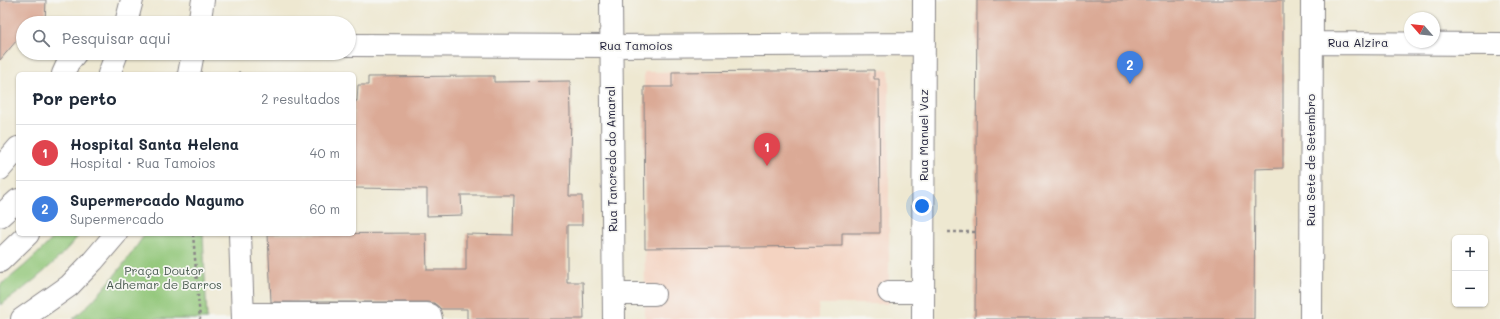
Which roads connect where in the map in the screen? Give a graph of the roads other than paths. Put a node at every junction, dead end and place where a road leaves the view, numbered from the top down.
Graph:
1 (132, 0) edge
2 (203, 0) edge
3 (611, 0) edge
4 (924, 0) edge
5 (1312, 0) edge
6 (127, 16) edge
7 (200, 16) edge
8 (1312, 43) junction
9 (924, 44) junction
10 (1500, 44) edge
11 (356, 45) edge
12 (611, 46) junction
13 (70, 60) edge
14 (192, 60) edge
15 (64, 72) edge
16 (189, 72) edge
17 (16, 150) edge
18 (0, 169) edge
19 (16, 202) edge
20 (0, 216) edge
21 (26, 236) edge
22 (114, 236) edge
23 (240, 236) edge
24 (0, 261) edge
25 (889, 292) dead end
26 (923, 292) junction
27 (614, 294) junction
28 (654, 294) dead end
29 (243, 316) edge
30 (22, 319) edge
31 (431, 319) edge
32 (614, 319) edge
33 (923, 319) edge
34 (1310, 319) edge

1 - 6 main road
2 - 7 main road
3 - 12 main road, Rua Tancredo do Amaral
4 - 9 main road, Rua Manuel Vaz
5 - 8 main road, Rua Sete de Setembro
8 - 10 main road, Rua Alzira
8 - 34 main road, Rua Sete de Setembro
9 - 12 main road, Rua Tamoios
9 - 26 main road, Rua Manuel Vaz
11 - 12 main road, Rua Tamoios
12 - 27 main road, Rua Tancredo do Amaral
13 - 15 main road
14 - 16 main road
17 - 18 main road
19 - 20 main road
21 - 24 main road
22 - 30 main road
23 - 29 main road
25 - 26 main road
26 - 33 main road, Rua Manuel Vaz
27 - 28 main road
27 - 32 main road, Rua Tancredo do Amaral
29 - 31 main road

